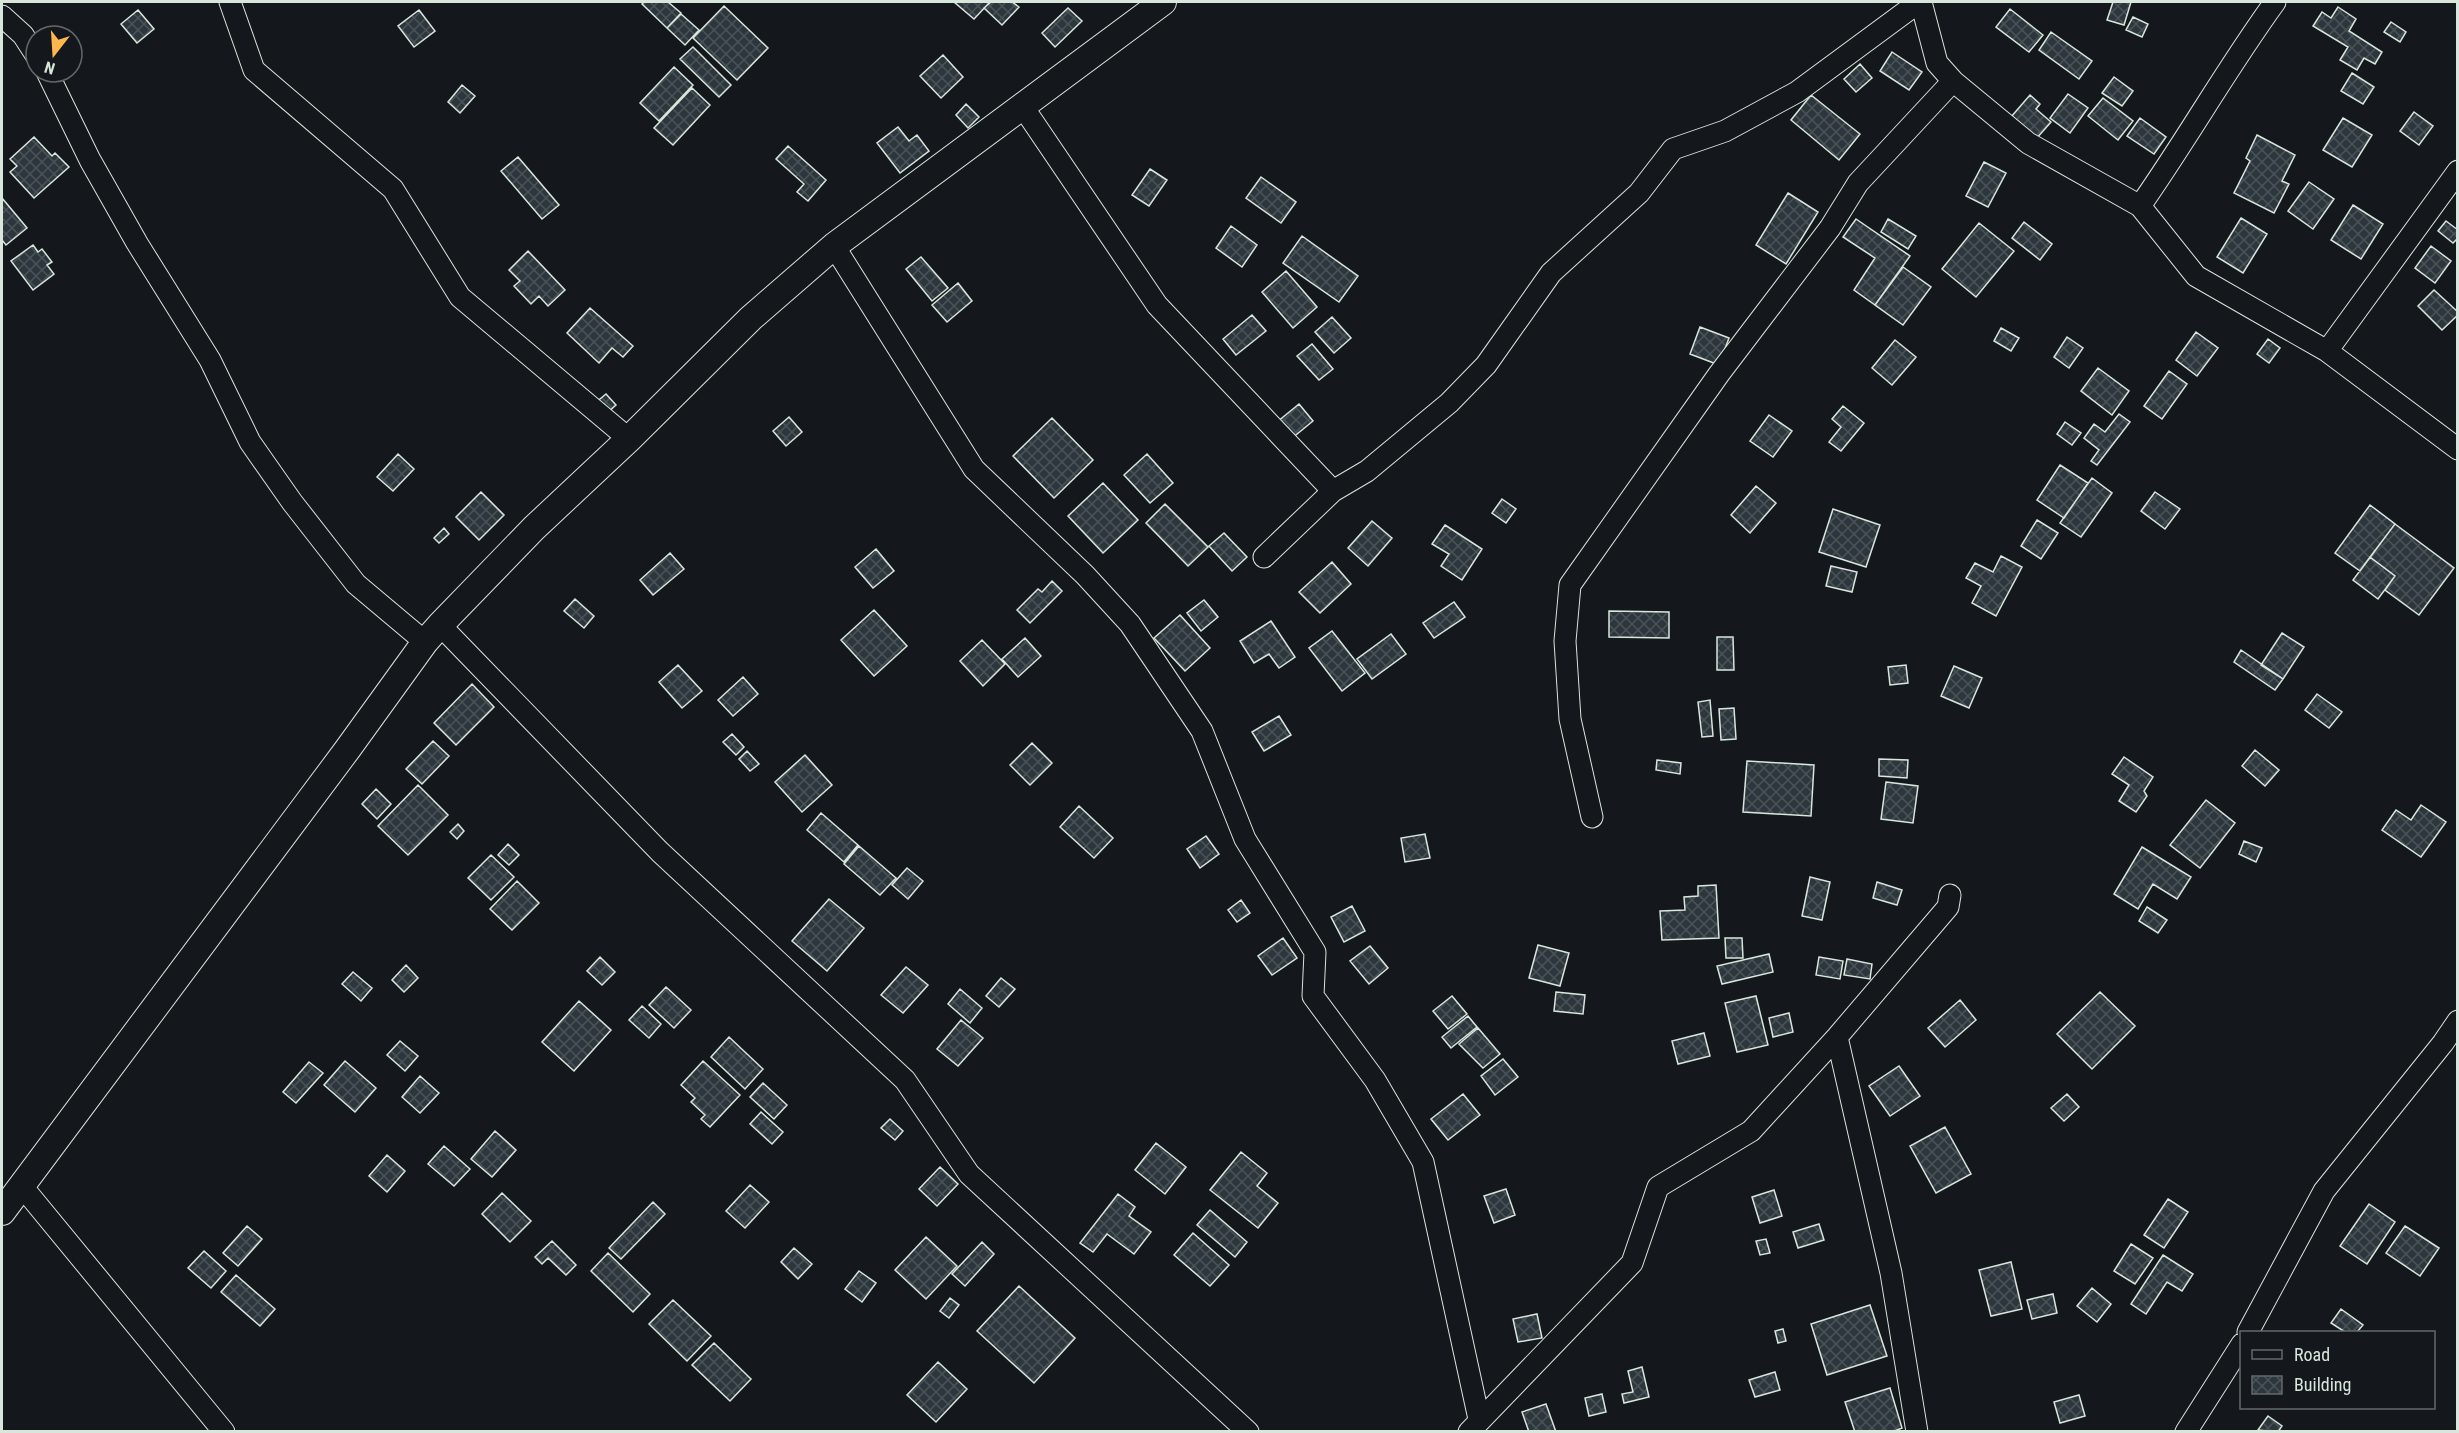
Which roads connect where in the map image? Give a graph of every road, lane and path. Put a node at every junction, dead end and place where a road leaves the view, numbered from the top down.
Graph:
1 (230, 2) edge
2 (1163, 2) edge
3 (1920, 2) edge
4 (2275, 2) edge
5 (2, 16) edge
6 (24, 37) edge
7 (1953, 81) junction
8 (53, 84) edge
9 (1023, 107) junction
10 (2457, 171) edge
11 (2140, 206) junction
12 (834, 246) junction
13 (2327, 351) junction
14 (629, 439) junction
15 (2457, 449) edge
16 (1333, 491) junction
17 (1264, 557) dead end
18 (432, 633) junction
19 (1592, 817) dead end
20 (1950, 895) dead end
21 (2457, 1021) edge
22 (1838, 1037) junction
23 (21, 1185) junction
24 (2, 1212) edge
25 (2249, 1331) edge
26 (2240, 1346) edge
27 (1474, 1425) edge
28 (224, 1431) edge
29 (1248, 1431) edge
30 (1917, 1431) edge
31 (2186, 1431) edge

1 - 14 street
2 - 9 street
3 - 7 street
3 - 16 street
4 - 11 street
5 - 6 street
7 - 11 street
7 - 19 street
8 - 18 street
9 - 12 street
9 - 16 street
10 - 13 street
11 - 13 street
12 - 14 street
12 - 27 street
13 - 15 street
14 - 18 street
16 - 17 street
18 - 23 street
18 - 29 street
20 - 22 street
21 - 25 street
22 - 27 street
22 - 30 street
23 - 24 street
23 - 28 street
26 - 31 street

